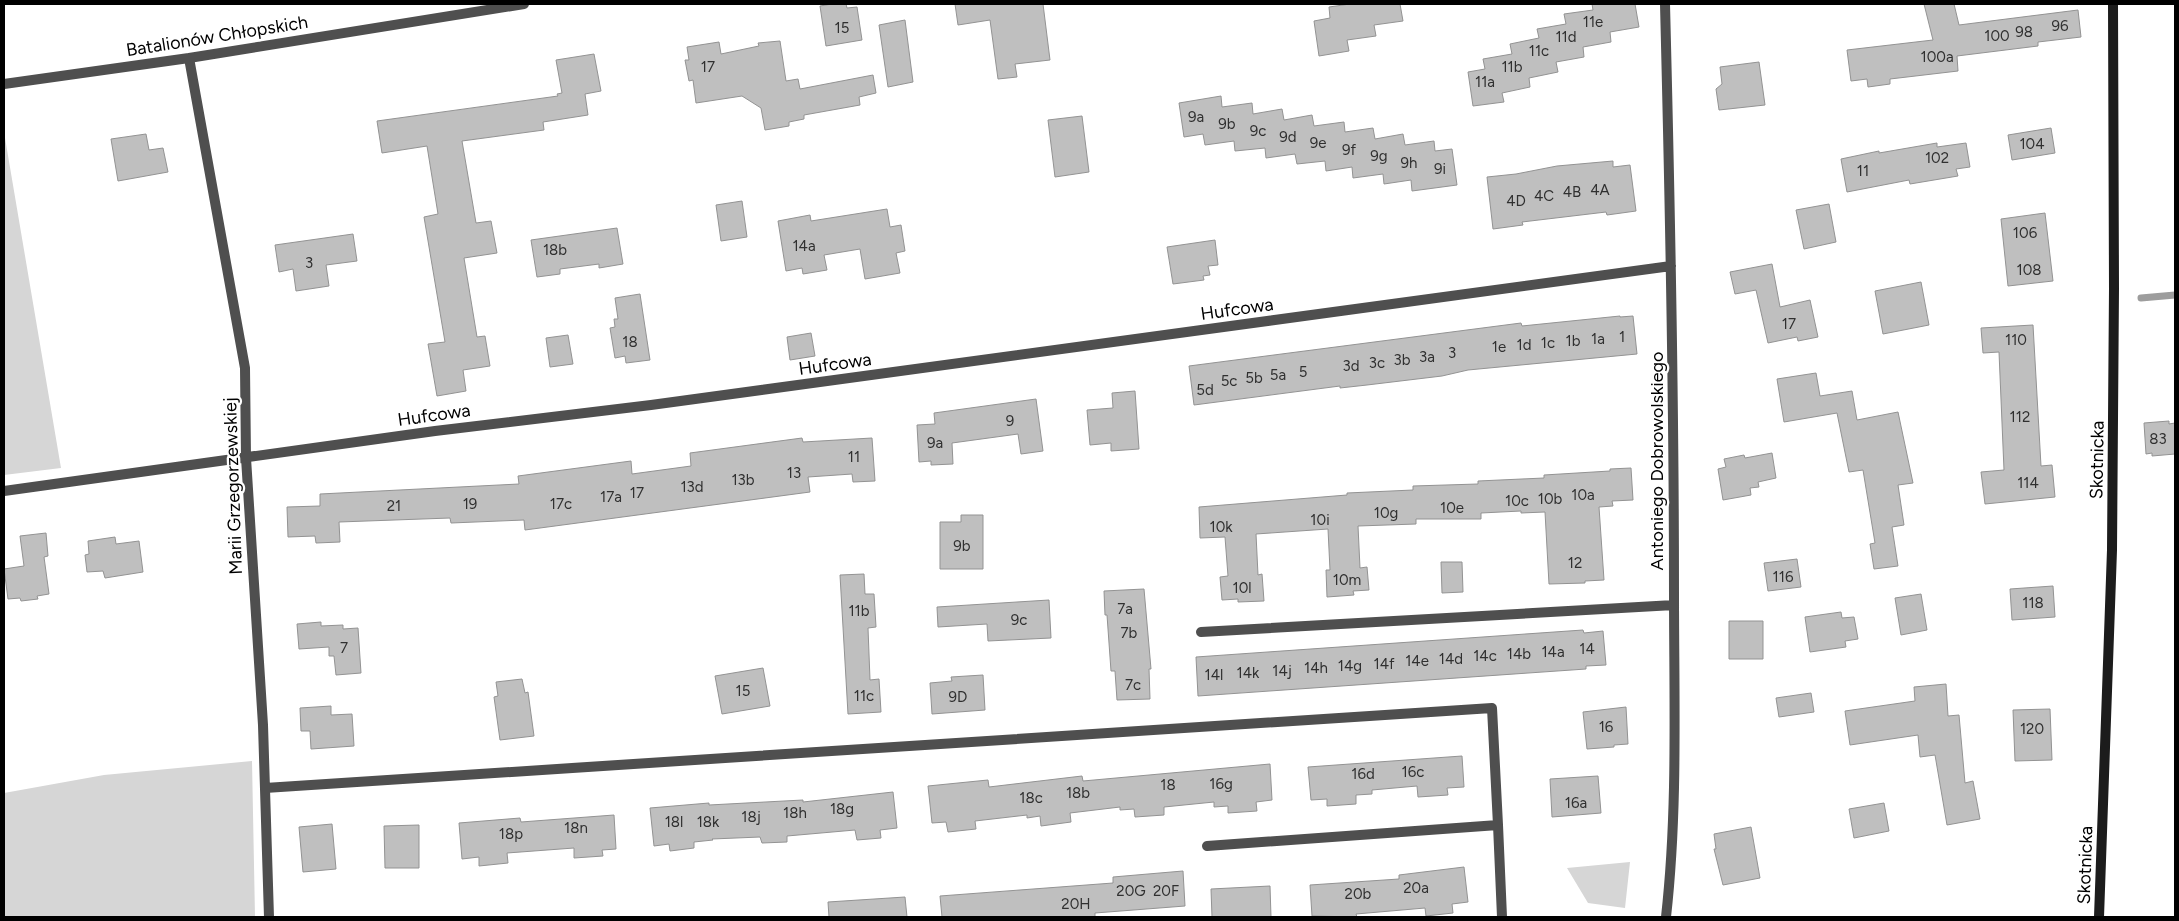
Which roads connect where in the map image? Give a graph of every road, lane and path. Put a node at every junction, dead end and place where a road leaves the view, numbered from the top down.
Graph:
1 (524, 4) edge
2 (1665, 4) edge
3 (2113, 4) edge
4 (189, 58) junction
5 (4, 84) edge
6 (1671, 266) junction
7 (246, 458) junction
8 (4, 491) edge
9 (1674, 605) junction
10 (1201, 632) dead end
11 (265, 788) junction
12 (1498, 825) junction
13 (1207, 846) dead end
14 (269, 917) edge
15 (1502, 917) edge
16 (1666, 917) edge
17 (2099, 917) edge

1 - 4 street, Batalionów Chłopskich
2 - 6 street, Antoniego Dobrowolskiego
3 - 17 street, Skotnicka
4 - 5 street, Batalionów Chłopskich
4 - 7 street, Marii Grzegorzewskiej
6 - 7 street, Hufcowa
6 - 9 street, Antoniego Dobrowolskiego
7 - 8 street, Hufcowa
7 - 11 street, Marii Grzegorzewskiej
9 - 10 street
9 - 16 street, Antoniego Dobrowolskiego
11 - 12 street
11 - 14 street, Marii Grzegorzewskiej
12 - 13 street
12 - 15 street

